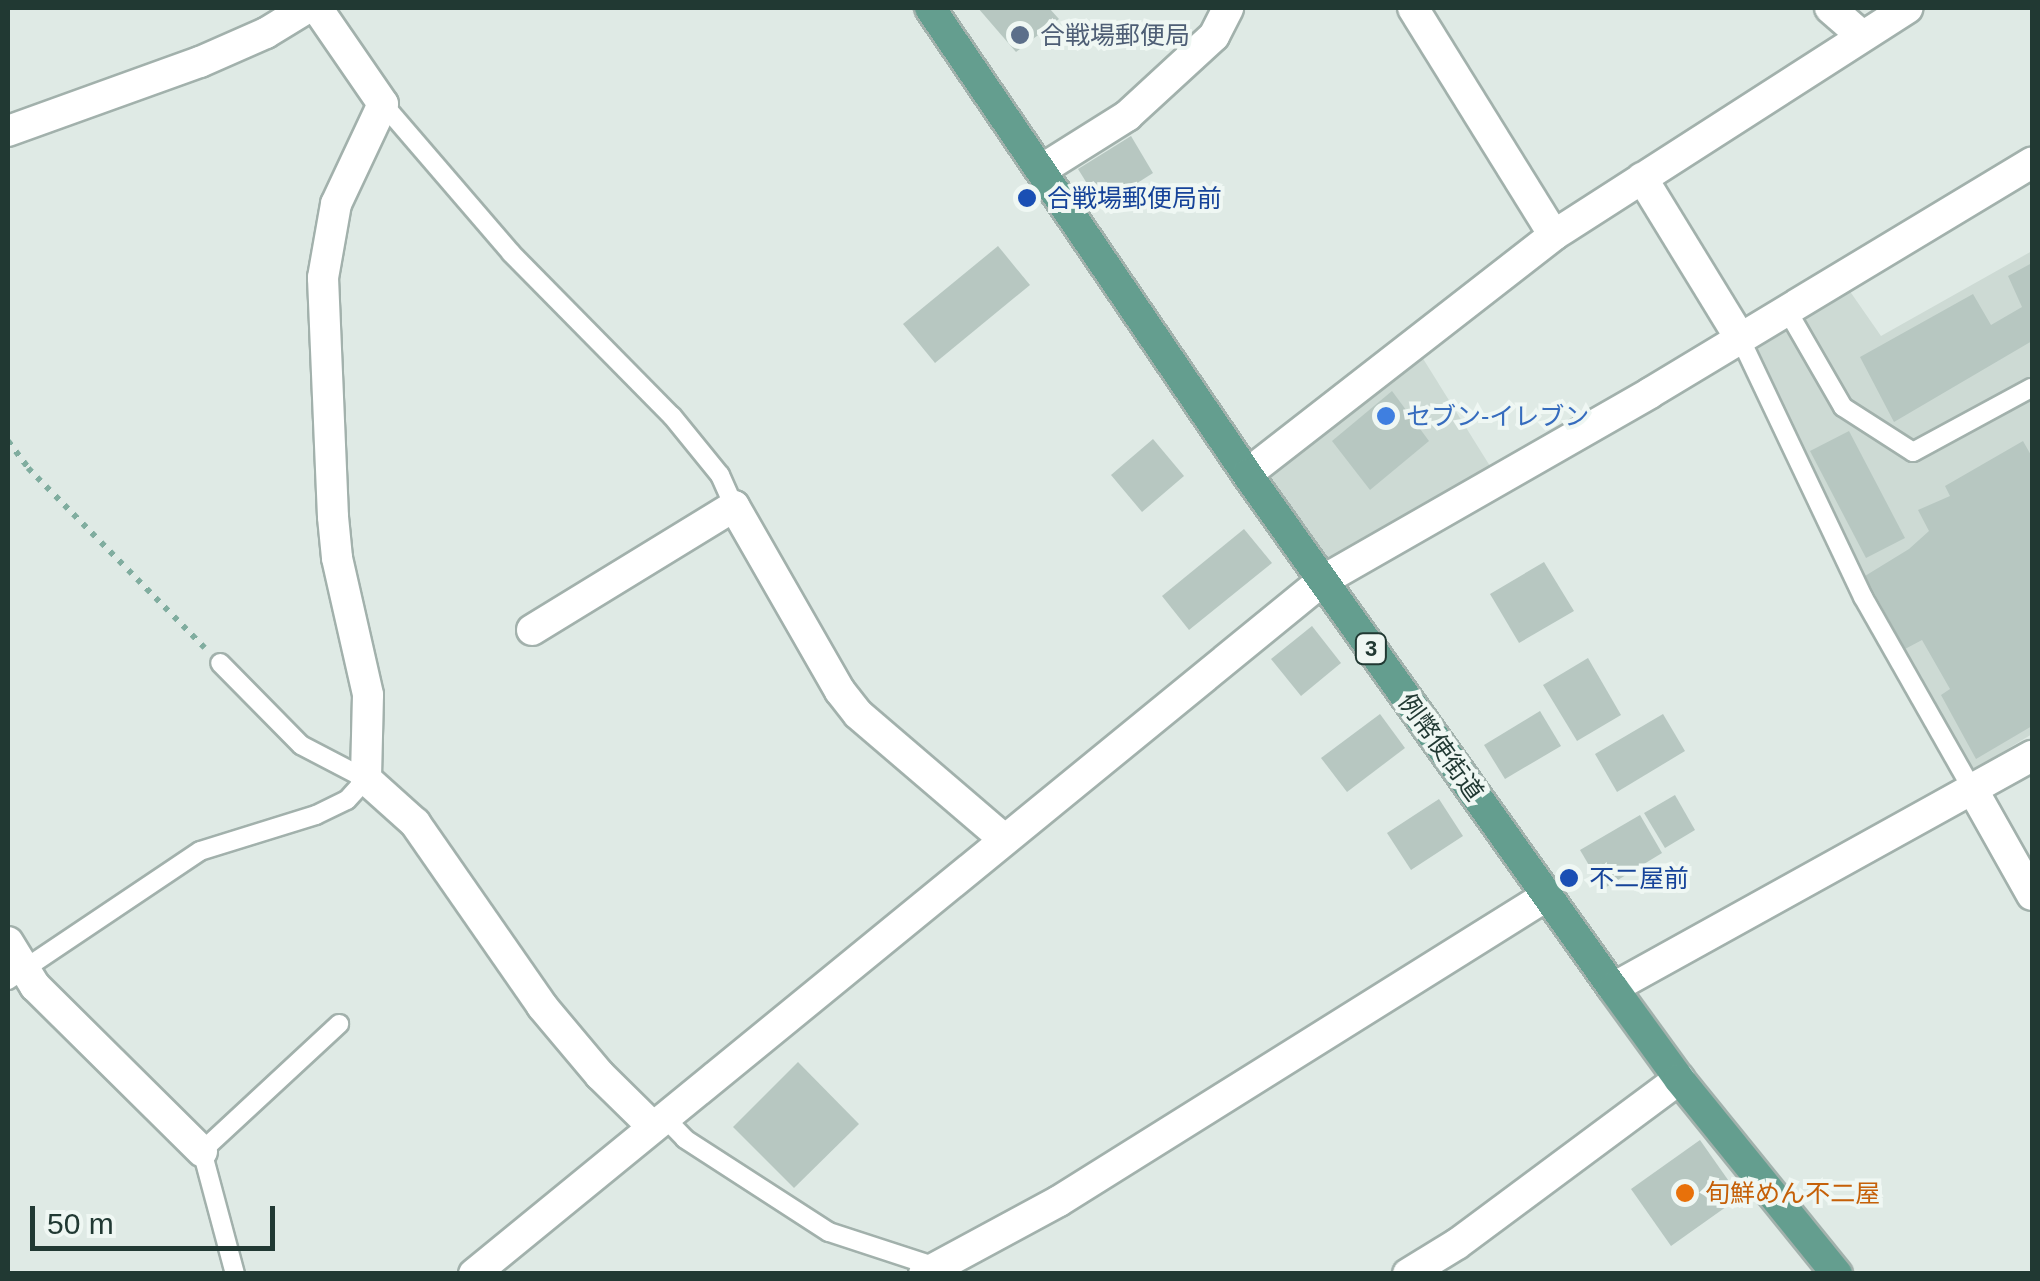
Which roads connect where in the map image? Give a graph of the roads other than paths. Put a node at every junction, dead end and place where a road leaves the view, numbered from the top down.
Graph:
1 (307, 8) edge
2 (317, 8) edge
3 (930, 8) edge
4 (1228, 8) edge
5 (1413, 8) edge
6 (1830, 8) edge
7 (1907, 8) edge
8 (1861, 35) junction
9 (384, 104) junction
10 (8, 131) edge
11 (2032, 163) edge
12 (1042, 170) junction
13 (1642, 178) junction
14 (1554, 235) junction
15 (1788, 310) junction
16 (1740, 338) junction
17 (2031, 388) edge
18 (1247, 474) junction
19 (734, 506) junction
20 (1322, 581) junction
21 (532, 630) dead end
22 (220, 663) road end
23 (2032, 756) edge
24 (366, 779) junction
25 (1974, 792) junction
26 (1004, 839) junction
27 (1548, 896) junction
28 (2032, 896) edge
29 (8, 942) edge
30 (15, 975) edge
31 (1612, 988) junction
32 (340, 1024) dead end
33 (1679, 1078) junction
34 (658, 1122) junction
35 (202, 1151) junction
36 (931, 1270) edge
37 (234, 1274) edge
38 (474, 1274) edge
39 (1408, 1274) edge
40 (1837, 1274) edge

1 - 10 street
2 - 9 street
3 - 12 main road, 例幣使街道 / 3
4 - 12 street
5 - 14 street
6 - 8 street
7 - 8 street
8 - 13 street
9 - 19 lane
9 - 24 street
11 - 15 street
12 - 18 main road, 例幣使街道 / 3
13 - 14 street
13 - 16 street
14 - 18 street
15 - 16 street
15 - 17 lane
16 - 20 street
16 - 25 lane
18 - 20 main road, 例幣使街道 / 3
19 - 21 street
19 - 26 street
20 - 26 street
20 - 27 main road, 例幣使街道 / 3
22 - 24 lane
23 - 25 street
24 - 30 lane
24 - 34 street
25 - 28 street
25 - 31 street
26 - 34 street
27 - 31 main road, 例幣使街道 / 3
27 - 36 street
29 - 30 street
30 - 35 street
31 - 33 main road, 例幣使街道 / 3
32 - 35 lane
33 - 39 street
33 - 40 main road, 例幣使街道 / 3
34 - 36 lane
34 - 38 street
35 - 37 lane

